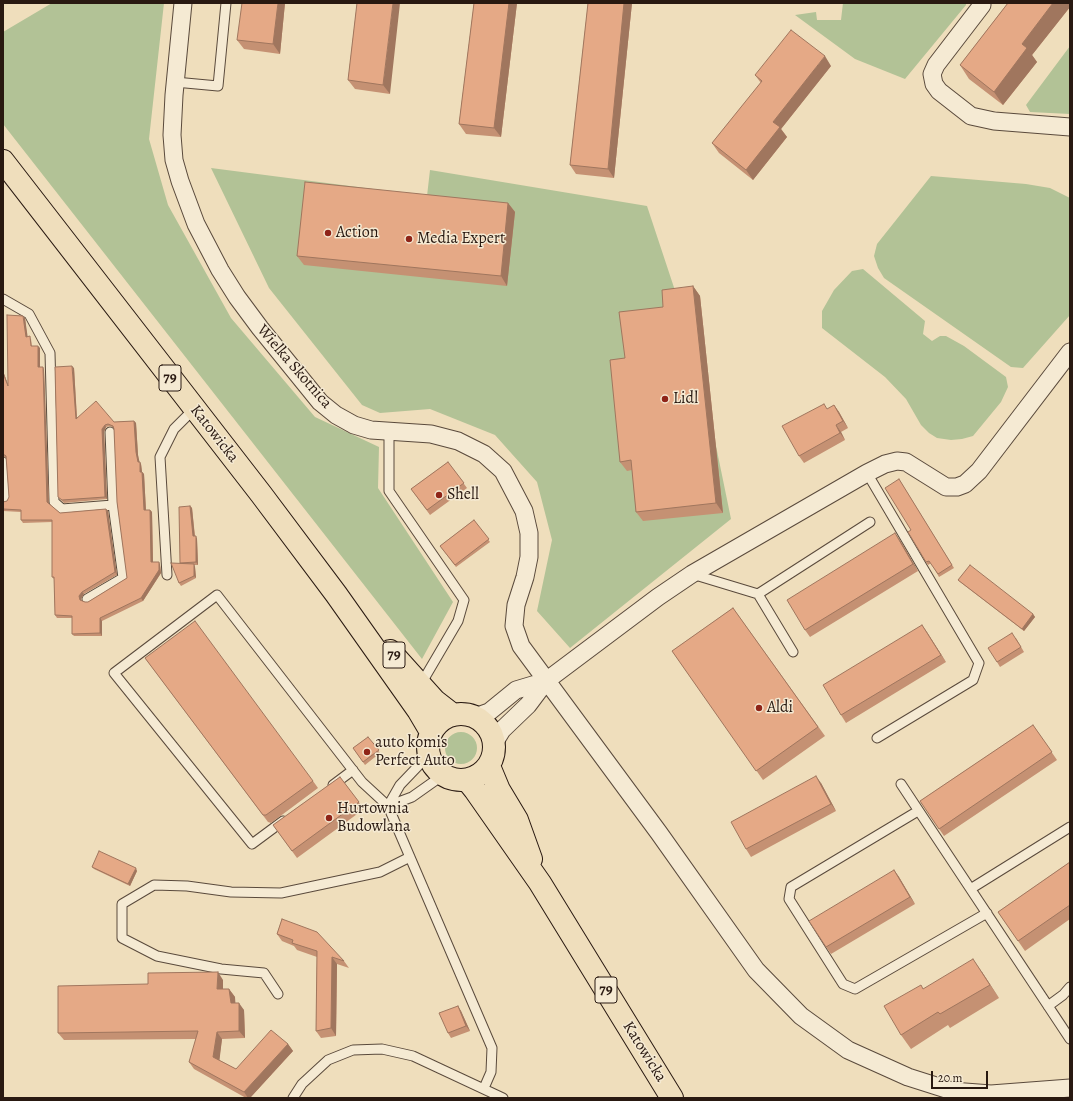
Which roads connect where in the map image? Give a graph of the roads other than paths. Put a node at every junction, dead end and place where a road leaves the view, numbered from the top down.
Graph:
1 (183, 3) edge
2 (226, 3) edge
3 (982, 5) dead end
4 (175, 82) junction
5 (1070, 126) edge
6 (3, 161) edge
7 (3, 299) edge
8 (1070, 352) edge
9 (194, 409) junction
10 (110, 432) dead end
11 (389, 432) junction
12 (3, 462) edge
13 (867, 473) junction
14 (5, 499) dead end
15 (113, 505) junction
16 (870, 522) dead end
17 (692, 574) junction
18 (167, 575) dead end
19 (336, 594) junction
20 (758, 594) junction
21 (87, 599) dead end
22 (793, 652) dead end
23 (546, 681) junction
24 (421, 684) junction
25 (453, 715) junction
26 (475, 717) junction
27 (877, 738) dead end
28 (429, 741) junction
29 (494, 743) junction
30 (489, 766) junction
31 (353, 770) junction
32 (457, 779) junction
33 (901, 784) dead end
34 (328, 789) edge
35 (388, 806) junction
36 (918, 811) junction
37 (290, 816) edge
38 (1070, 827) edge
39 (410, 857) junction
40 (540, 883) junction
41 (972, 888) junction
42 (987, 913) junction
43 (1070, 987) edge
44 (278, 994) dead end
45 (1048, 1006) junction
46 (1070, 1039) edge
47 (484, 1088) junction
48 (1070, 1088) edge
49 (293, 1098) edge
50 (502, 1098) edge
51 (672, 1098) edge

1 - 4 street, Wielka Skotnica
2 - 4 lane
3 - 5 street
4 - 11 street, Wielka Skotnica
6 - 9 main road, Katowicka / 79
7 - 15 lane
8 - 13 street
9 - 18 lane
9 - 19 main road, Katowicka / 79
10 - 15 lane
11 - 23 street, Wielka Skotnica
11 - 24 lane
12 - 14 lane
13 - 17 street
13 - 27 lane
15 - 21 lane
16 - 20 lane
17 - 20 lane
17 - 23 street
19 - 24 main road, Katowicka / 79
19 - 28 main road, Katowicka / 79
20 - 22 lane
23 - 26 street
23 - 29 street
23 - 48 street, Wielka Skotnica
24 - 25 main road, Katowicka / 79
25 - 26 main road
25 - 28 main road
26 - 29 main road
28 - 32 main road, 79
28 - 35 lane
29 - 30 main road
30 - 32 main road
30 - 40 main road, Katowicka / 79
31 - 34 lane
31 - 35 lane
31 - 37 lane
32 - 35 lane
32 - 40 main road, Katowicka / 79
33 - 36 lane
35 - 39 lane
36 - 41 lane
36 - 42 lane
38 - 41 lane
39 - 44 lane
39 - 47 lane
40 - 51 main road, Katowicka / 79
41 - 42 lane
42 - 45 lane
43 - 45 lane
45 - 46 lane
47 - 49 lane
47 - 50 lane

